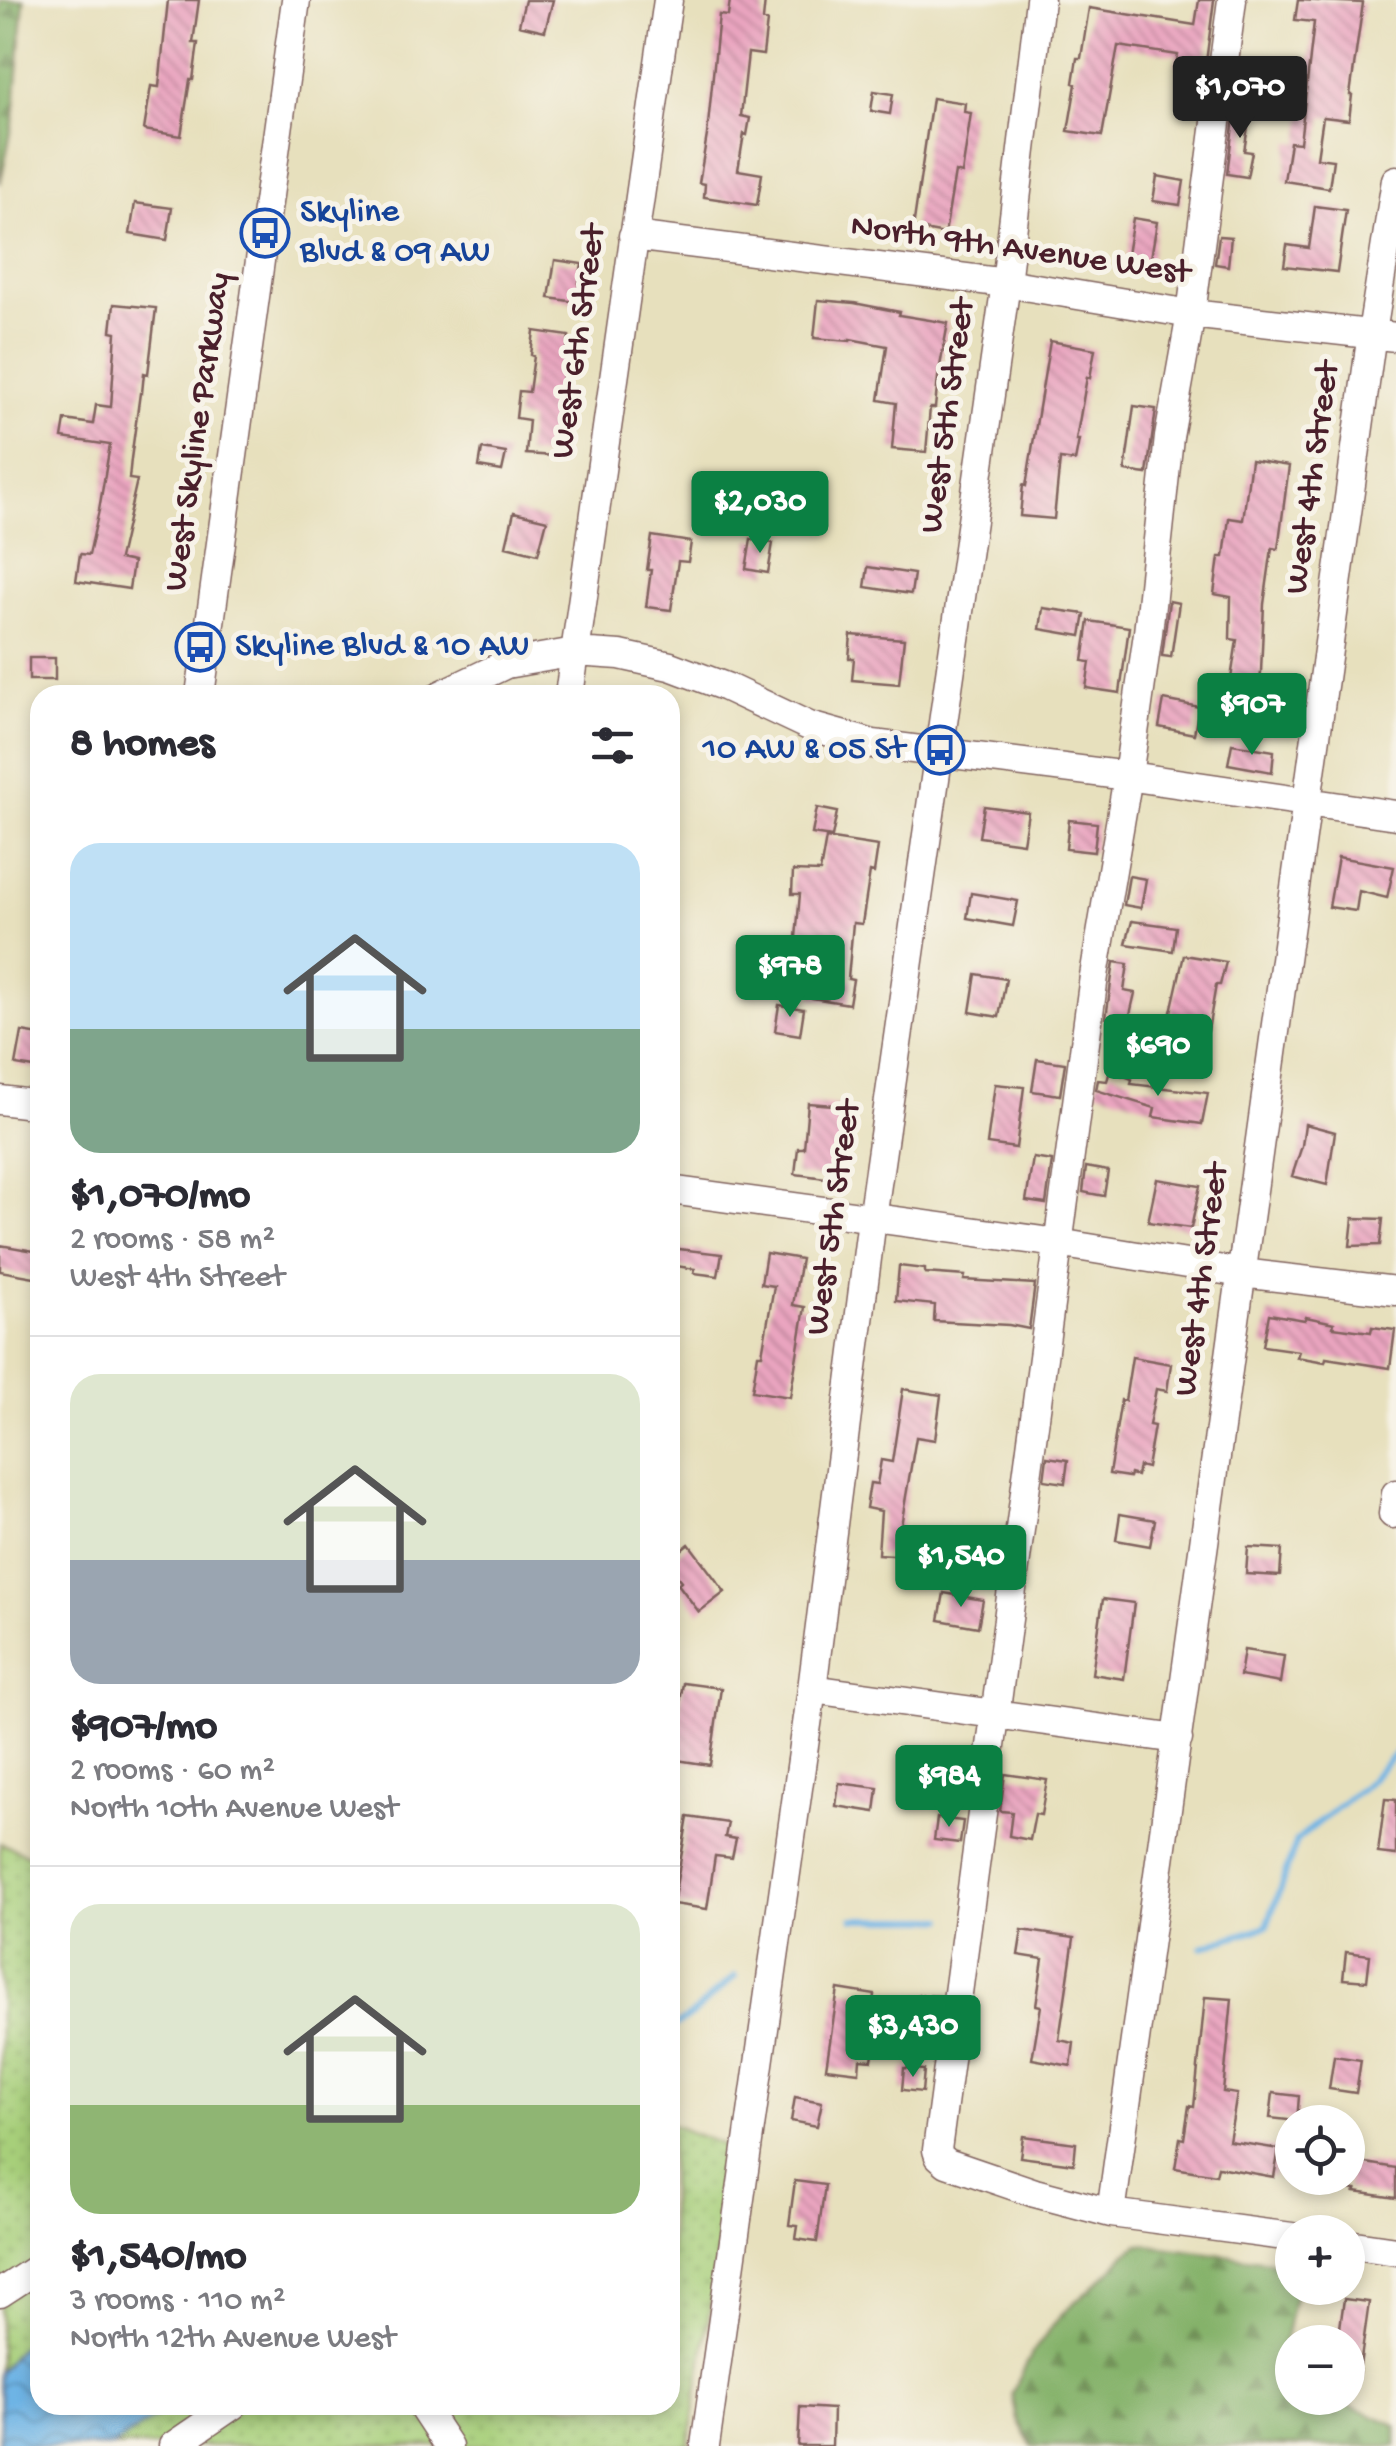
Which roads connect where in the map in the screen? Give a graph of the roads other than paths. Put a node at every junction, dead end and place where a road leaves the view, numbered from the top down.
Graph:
1 (296, 0) edge
2 (668, 0) edge
3 (1040, 0) edge
4 (1232, 0) edge
5 (1396, 180) edge
6 (633, 236) junction
7 (1006, 282) junction
8 (1191, 314) junction
9 (1384, 335) edge
10 (575, 652) junction
11 (201, 685) edge
12 (462, 685) edge
13 (570, 685) edge
14 (938, 752) junction
15 (1128, 776) junction
16 (1307, 802) junction
17 (1396, 815) edge
18 (0, 1100) edge
19 (30, 1104) edge
20 (680, 1191) edge
21 (872, 1219) junction
22 (1058, 1242) junction
23 (1242, 1273) junction
24 (1396, 1291) edge
25 (812, 1688) junction
26 (995, 1715) junction
27 (1178, 1739) junction
28 (1111, 2214) junction
29 (1275, 2235) edge
30 (1365, 2246) edge
31 (1396, 2251) edge
32 (30, 2273) edge
33 (0, 2294) edge
34 (219, 2415) edge
35 (428, 2415) edge
36 (174, 2446) edge
37 (448, 2446) edge
38 (705, 2446) edge

1 - 11 street, West Skyline Parkway
2 - 6 street, West 6th Street
3 - 7 street, West 5th Street
4 - 8 street
5 - 9 street, West 4th Street
6 - 7 street, North 9th Avenue West
6 - 10 street, West 6th Street
7 - 8 street, North 9th Avenue West
7 - 14 street, West 5th Street
8 - 9 street, North 9th Avenue West
8 - 15 street
9 - 16 street, West 4th Street
10 - 12 street
10 - 13 street, West 6th Street
10 - 14 street
14 - 15 street
14 - 21 street, West 5th Street
15 - 16 street
15 - 22 street
16 - 17 street
16 - 23 street, West 4th Street
18 - 19 street
20 - 21 street
21 - 22 street
21 - 25 street, West 5th Street
22 - 23 street
22 - 26 street
23 - 24 street
23 - 27 street, West 4th Street
25 - 26 street
25 - 38 street, West 5th Street
26 - 27 street
26 - 28 street
27 - 28 street, West 4th Street
28 - 29 street
30 - 31 street
32 - 33 street
34 - 36 street
35 - 37 street

